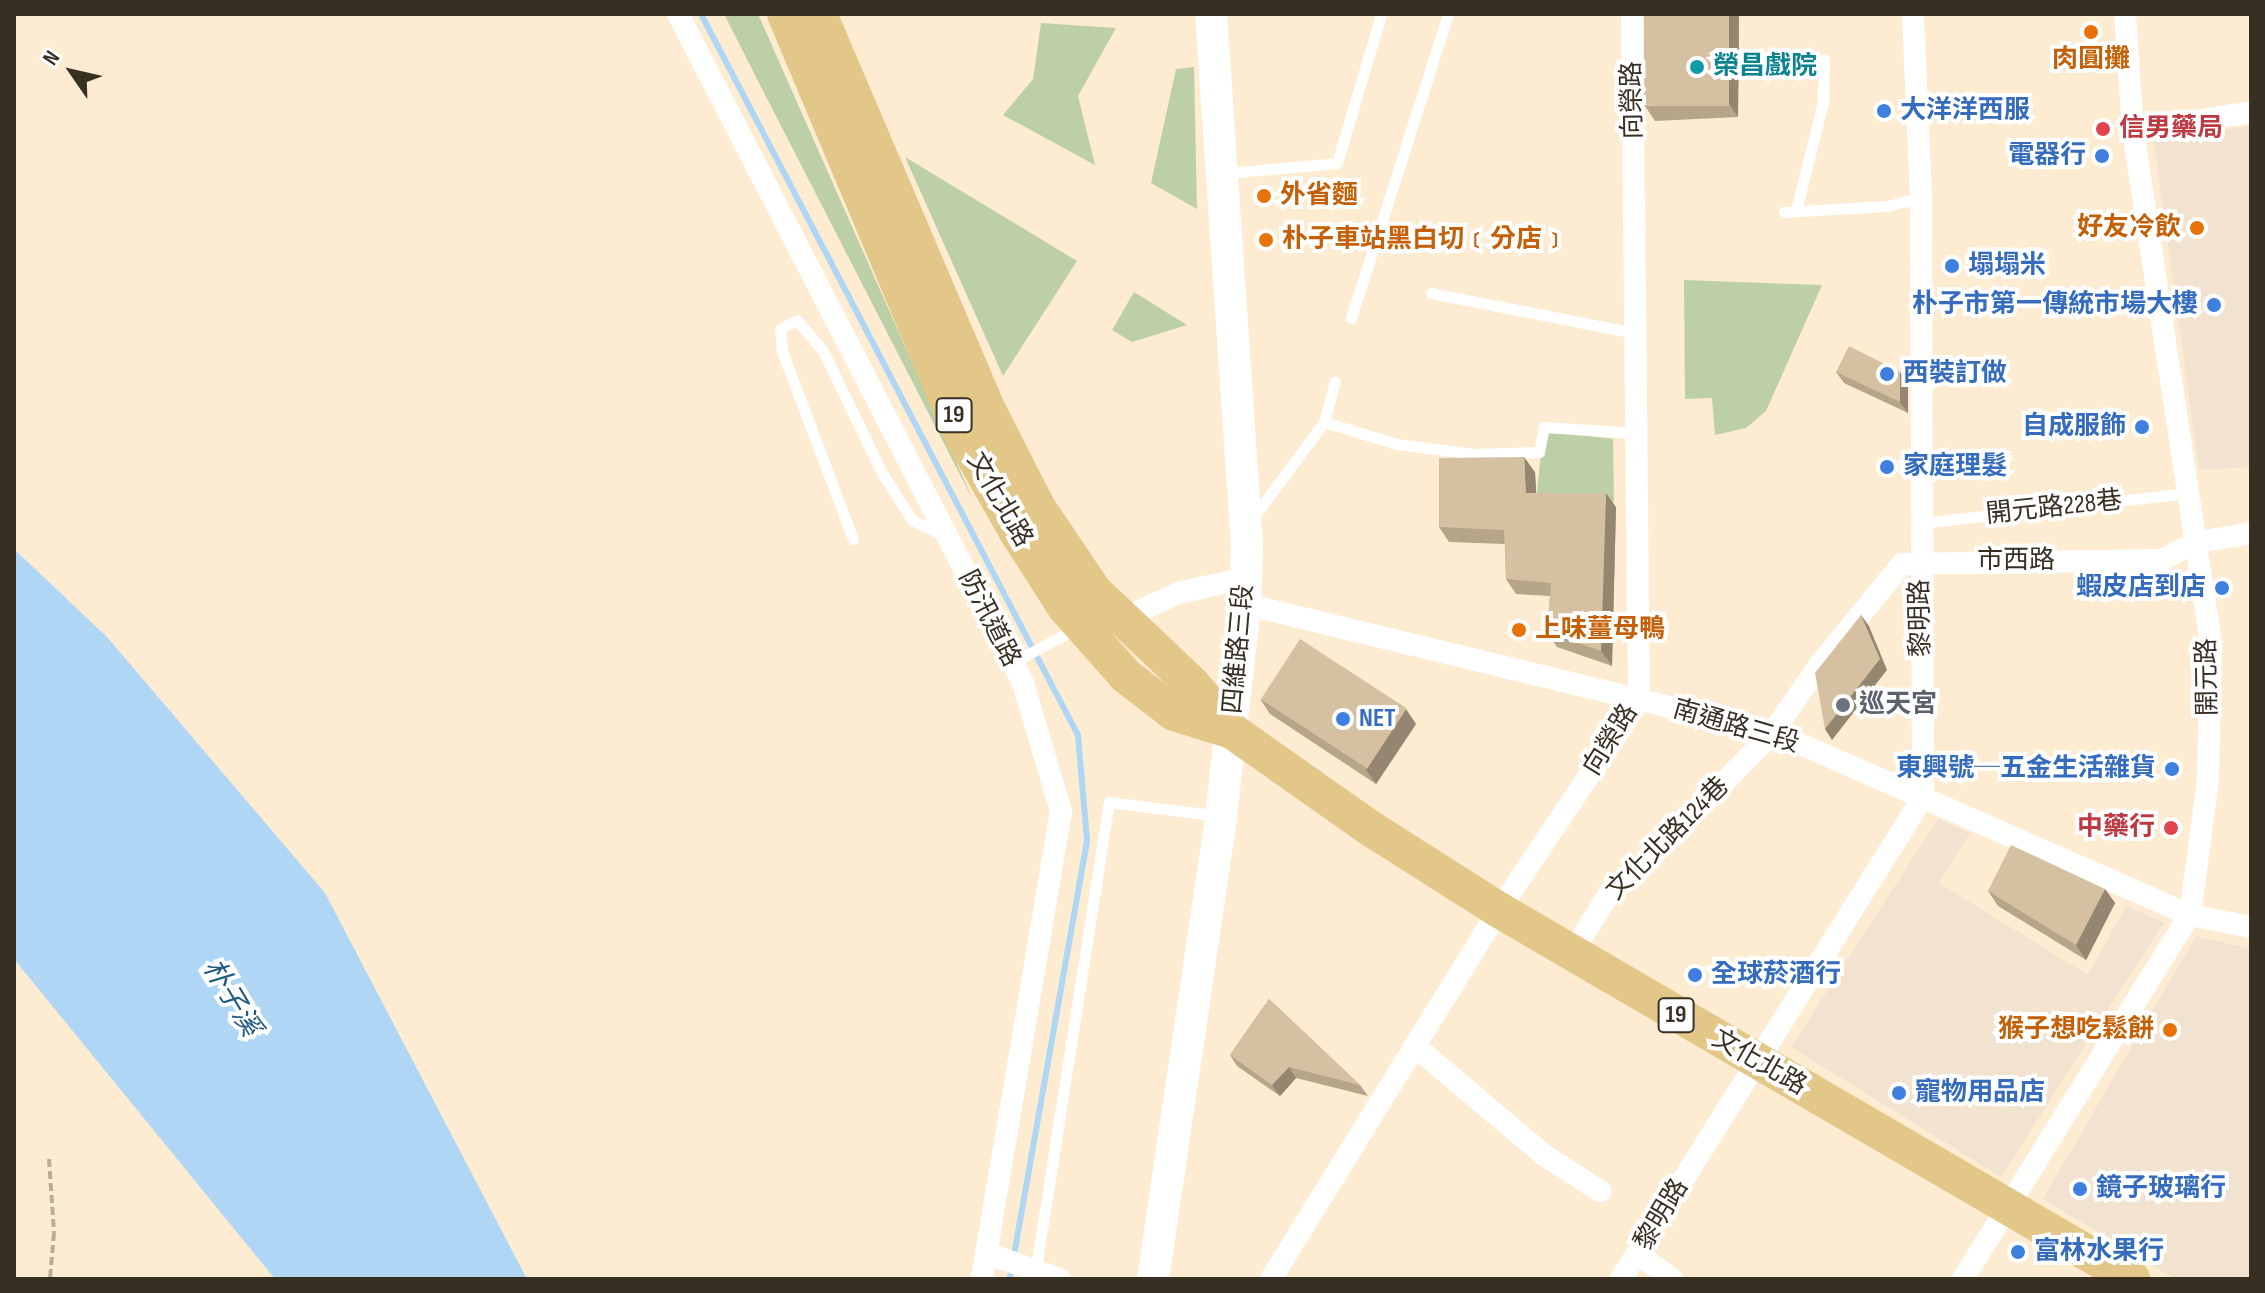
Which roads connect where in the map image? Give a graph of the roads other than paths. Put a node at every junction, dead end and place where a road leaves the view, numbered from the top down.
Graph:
1 (678, 14) edge
2 (785, 14) edge
3 (819, 14) edge
4 (1211, 14) edge
5 (1381, 14) edge
6 (1448, 14) edge
7 (1632, 14) edge
8 (1913, 14) edge
9 (2125, 14) edge
10 (1824, 59) dead end
11 (2251, 112) edge
12 (2133, 131) junction
13 (1222, 173) junction
14 (1921, 198) junction
15 (1431, 293) dead end
16 (1351, 318) dead end
17 (1635, 333) junction
18 (1335, 381) dead end
19 (1324, 422) junction
20 (1636, 433) junction
21 (2187, 493) junction
22 (1921, 523) junction
23 (1245, 528) junction
24 (2251, 533) edge
25 (947, 537) junction
26 (853, 539) dead end
27 (2194, 543) junction
28 (1920, 562) junction
29 (1245, 591) junction
30 (1122, 619) junction
31 (1081, 626) junction
32 (1012, 663) junction
33 (1639, 701) junction
34 (1232, 731) junction
35 (1773, 732) junction
36 (1923, 797) junction
37 (1221, 816) junction
38 (1499, 910) junction
39 (2190, 915) junction
40 (2251, 927) edge
41 (1572, 953) junction
42 (1415, 1046) junction
43 (1755, 1061) junction
44 (1600, 1191) dead end
45 (2010, 1211) junction
46 (986, 1253) junction
47 (1638, 1254) junction
48 (1035, 1275) edge
49 (982, 1279) edge
50 (1060, 1279) edge
51 (1153, 1279) edge
52 (1271, 1279) edge
53 (1621, 1279) edge
54 (1672, 1279) edge
55 (1963, 1279) edge
56 (2132, 1279) edge

1 - 25 street, 防汛道路
2 - 31 main road, 文化北路 / 19
3 - 30 main road, 文化北路 / 19
4 - 13 street, 四維路三段
5 - 13 lane
6 - 16 lane
7 - 17 street, 向榮路
8 - 14 street, 黎明路
9 - 12 street, 開元路
10 - 14 lane
11 - 12 street
12 - 21 street, 開元路
13 - 23 street, 四維路三段
14 - 22 street, 黎明路
15 - 17 lane
17 - 20 street, 向榮路
18 - 19 lane
19 - 20 lane
19 - 23 lane
20 - 33 street, 向榮路
21 - 22 lane, 開元路228巷
21 - 27 street, 開元路
22 - 28 street, 黎明路
23 - 29 street, 四維路三段
24 - 27 street, 市西路
25 - 26 lane
25 - 32 street, 防汛道路
27 - 28 street, 市西路
27 - 39 street, 開元路
28 - 35 street, 文化北路124巷
28 - 36 street, 黎明路
29 - 30 street
29 - 33 street, 南通路三段
29 - 34 street, 四維路三段
30 - 34 main road, 文化北路 / 19
31 - 32 lane
31 - 34 main road, 文化北路 / 19
32 - 46 street, 防汛道路
33 - 35 street, 南通路三段
33 - 38 street, 向榮路
34 - 37 street, 四維路三段
34 - 38 main road, 文化北路 / 19
35 - 36 street, 南通路三段
35 - 41 street, 文化北路124巷
36 - 39 street, 南通路三段
36 - 43 street, 黎明路
37 - 48 lane
37 - 51 street, 四維路三段
38 - 41 main road, 文化北路 / 19
38 - 42 street, 向榮路
39 - 40 street, 南通路三段
39 - 45 street, 開元路
41 - 43 main road, 文化北路 / 19
42 - 44 street
42 - 52 street, 向榮路
43 - 45 main road, 文化北路 / 19
43 - 47 street, 黎明路
45 - 55 street, 開元路
45 - 56 main road, 文化北路 / 19
46 - 48 street
46 - 49 street, 防汛道路
47 - 53 street, 黎明路
47 - 54 street
48 - 50 street

